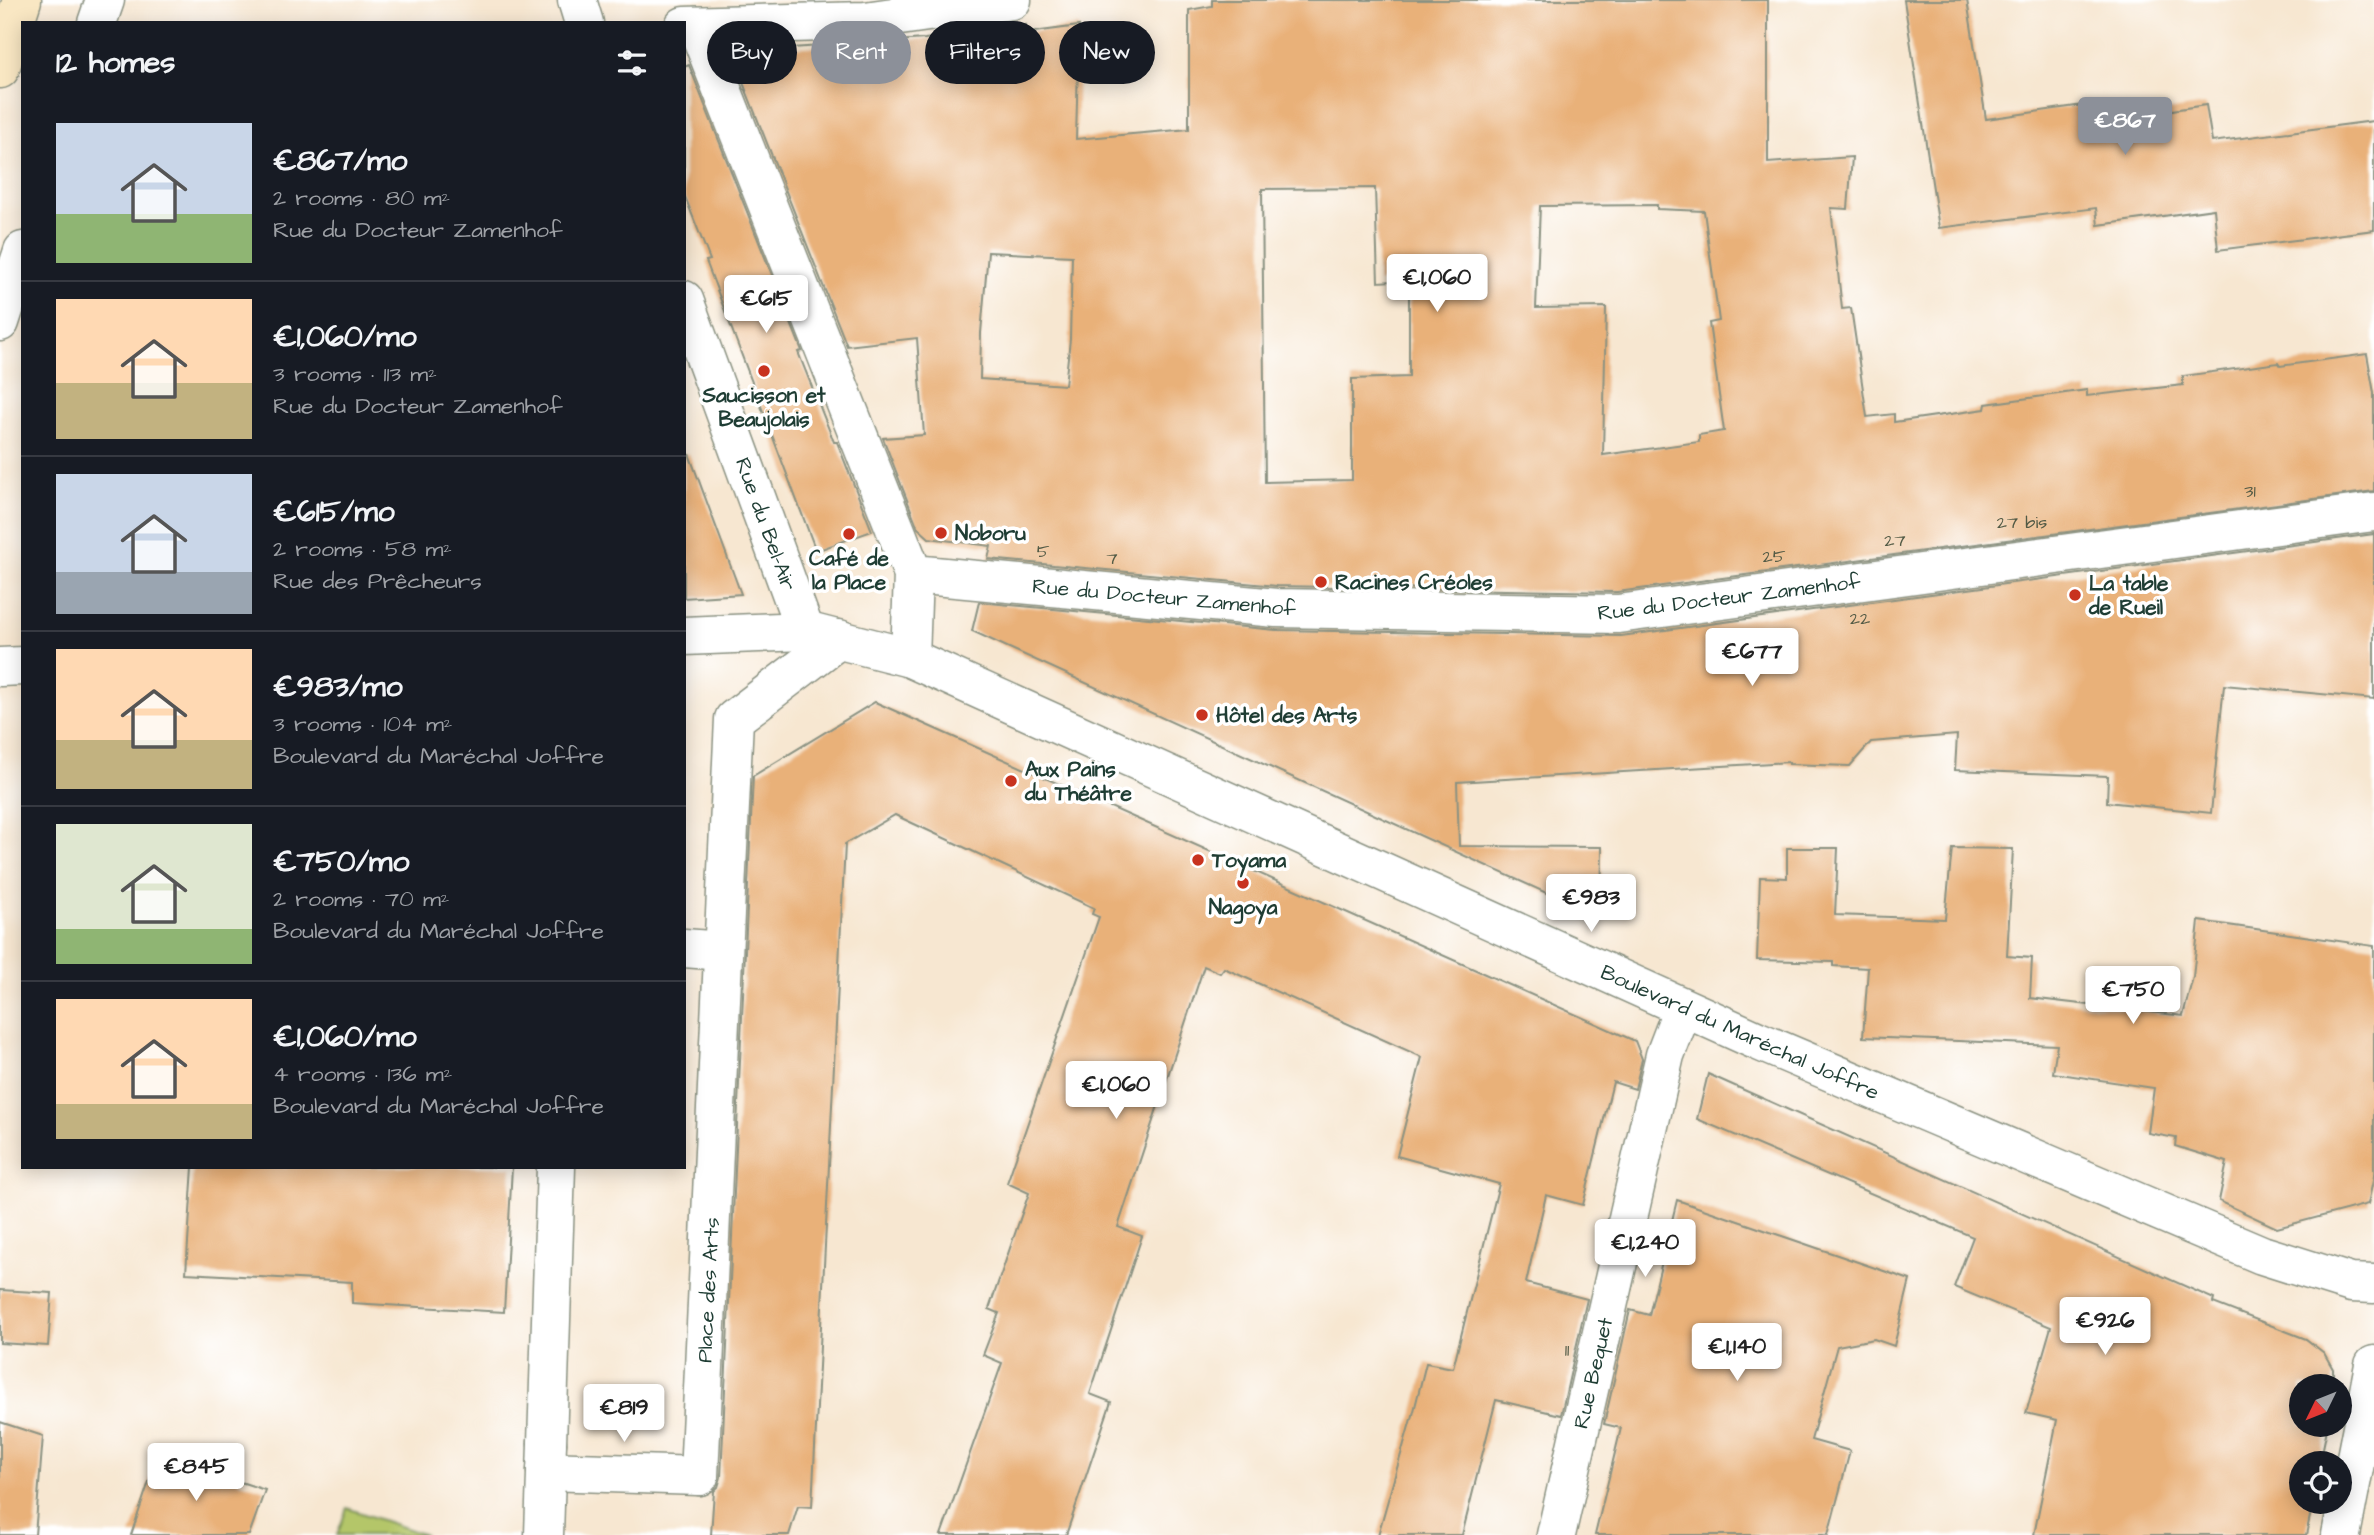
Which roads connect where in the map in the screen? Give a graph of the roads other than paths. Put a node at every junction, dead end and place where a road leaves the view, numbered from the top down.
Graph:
1 (105, 0) edge
2 (577, 0) edge
3 (1012, 0) edge
4 (14, 5) edge
5 (98, 21) edge
6 (583, 21) edge
7 (691, 26) edge
8 (10, 56) edge
9 (21, 257) edge
10 (686, 305) edge
11 (0, 322) edge
12 (2374, 512) edge
13 (913, 574) junction
14 (822, 635) junction
15 (686, 636) edge
16 (910, 658) junction
17 (21, 666) edge
18 (0, 667) edge
19 (686, 948) edge
20 (723, 951) junction
21 (1683, 1008) junction
22 (556, 1169) edge
23 (2374, 1284) edge
24 (2374, 1365) edge
25 (547, 1457) junction
26 (544, 1535) edge
27 (1556, 1535) edge
28 (2341, 1535) edge

1 - 5 street
2 - 6 street
3 - 7 street
4 - 8 main road
7 - 13 street
9 - 11 street
10 - 14 street, Rue du Bel-Air
12 - 13 street, Rue du Docteur Zamenhof
13 - 16 street
14 - 15 street, Boulevard du Maréchal Joffre
14 - 16 street, Boulevard du Maréchal Joffre
14 - 20 street, Place des Arts
16 - 21 street, Boulevard du Maréchal Joffre
17 - 18 street
19 - 20 street
20 - 25 street, Place des Arts
21 - 23 street, Boulevard du Maréchal Joffre
21 - 27 street, Rue Bequet
22 - 25 street
24 - 28 street
25 - 26 street

